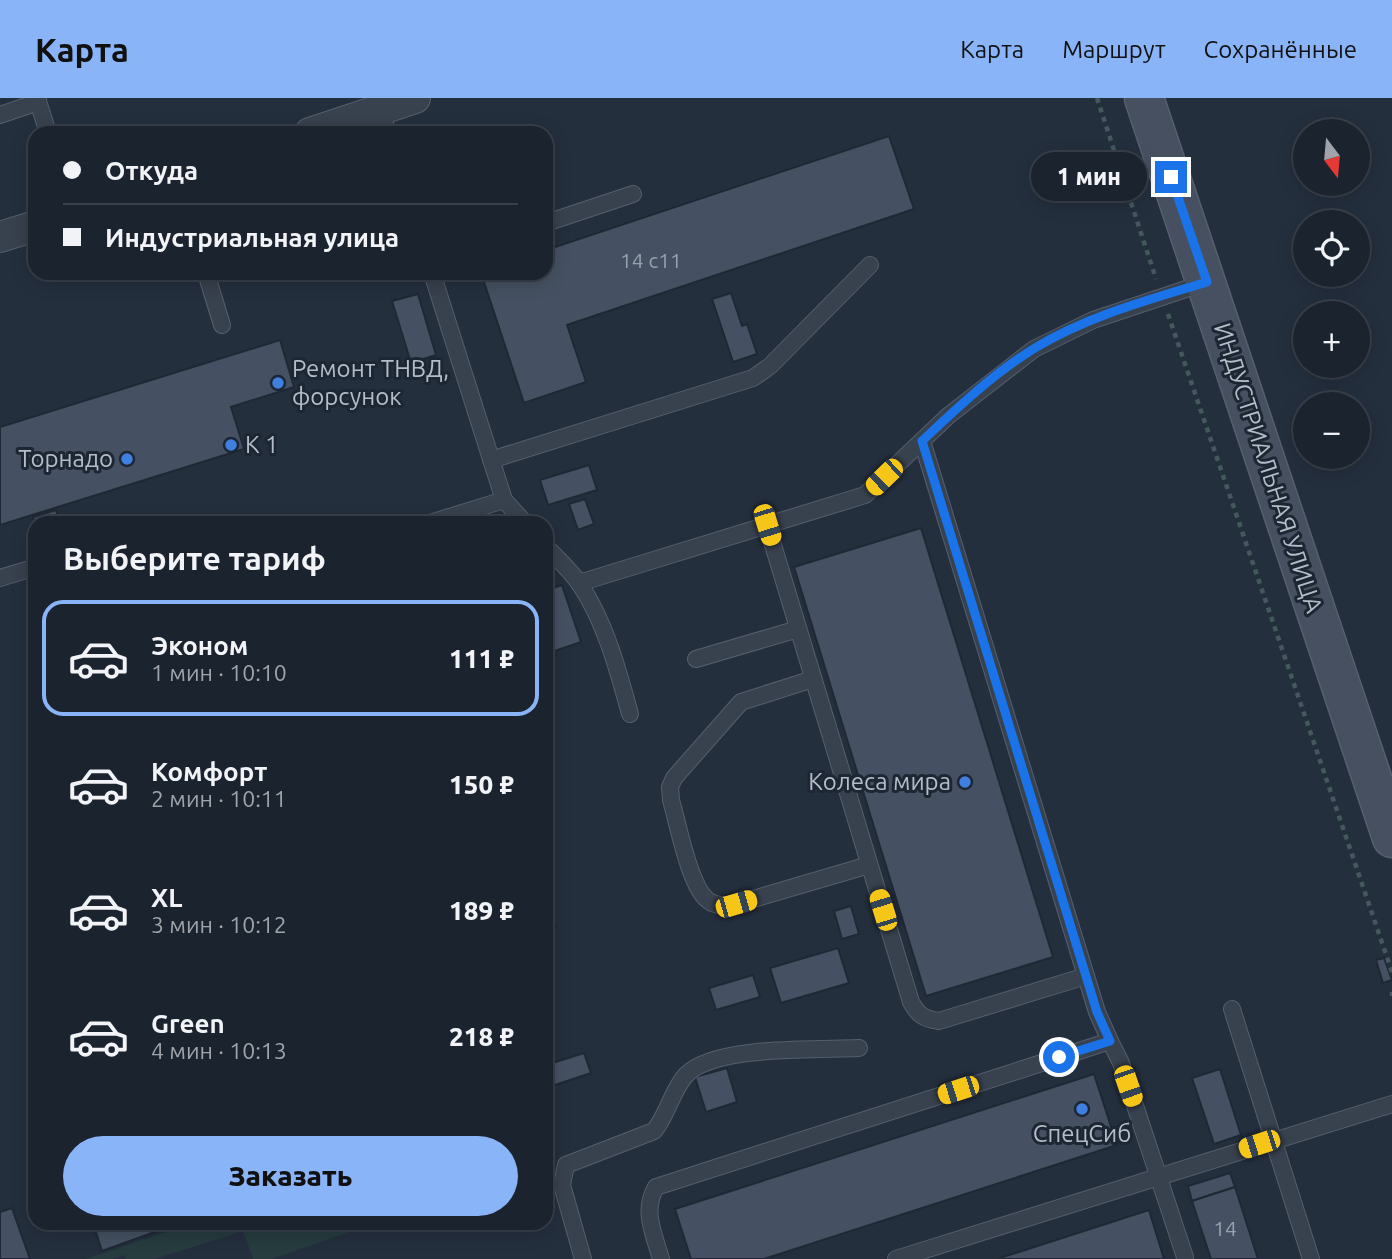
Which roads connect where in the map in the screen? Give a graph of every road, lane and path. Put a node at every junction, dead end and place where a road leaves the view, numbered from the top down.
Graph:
1 (415, 98) edge
2 (1097, 98) edge
3 (1144, 98) edge
4 (37, 100) edge
5 (0, 115) edge
6 (384, 121) edge
7 (46, 126) edge
8 (353, 126) edge
9 (633, 194) dead end
10 (553, 221) edge
11 (28, 228) edge
12 (0, 237) edge
13 (870, 265) dead end
14 (208, 280) edge
15 (434, 280) edge
16 (1207, 282) junction
17 (1162, 296) junction
18 (222, 325) dead end
19 (922, 441) junction
20 (491, 460) junction
21 (504, 500) junction
22 (453, 516) edge
23 (519, 516) edge
24 (767, 525) junction
25 (553, 555) edge
26 (28, 570) edge
27 (0, 578) edge
28 (579, 583) junction
29 (798, 629) junction
30 (696, 659) dead end
31 (813, 679) junction
32 (630, 714) dead end
33 (1392, 838) edge
34 (870, 865) junction
35 (1392, 972) edge
36 (1086, 976) junction
37 (1232, 1009) dead end
38 (1110, 1041) junction
39 (859, 1048) dead end
40 (1392, 1104) edge
41 (1273, 1140) junction
42 (1158, 1175) junction
43 (1185, 1257) dead end
44 (583, 1259) edge
45 (661, 1259) edge
46 (896, 1259) edge
47 (1311, 1259) edge

1 - 6 street
2 - 17 path
3 - 16 main road, ИНДУСТРИАЛЬНАЯ УЛИЦА
4 - 5 lane
4 - 7 lane
6 - 8 street
9 - 10 lane
11 - 12 street
13 - 20 lane
14 - 18 lane
15 - 20 lane
16 - 17 lane
16 - 33 main road, ИНДУСТРИАЛЬНАЯ УЛИЦА
17 - 19 lane
17 - 35 path
19 - 24 lane
19 - 36 lane
20 - 21 lane
21 - 22 lane
21 - 23 lane
24 - 28 lane
24 - 29 lane
25 - 28 lane
26 - 27 lane
28 - 32 lane
29 - 30 lane
29 - 31 lane
31 - 34 lane
31 - 34 lane
34 - 36 lane
36 - 38 lane
37 - 41 lane
38 - 42 lane
38 - 45 lane
39 - 44 lane
40 - 41 lane
41 - 42 lane
41 - 47 lane
42 - 43 lane
42 - 46 lane

